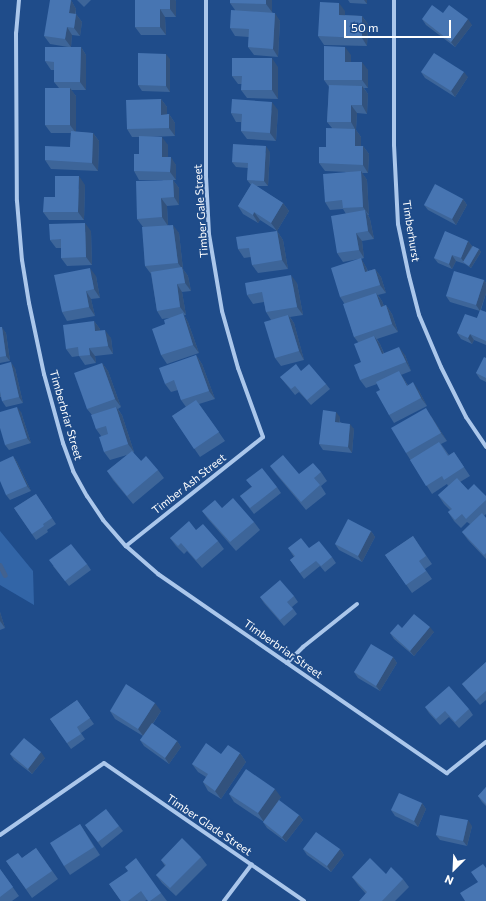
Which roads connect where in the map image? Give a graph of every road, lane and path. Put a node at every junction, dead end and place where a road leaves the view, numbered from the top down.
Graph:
1 (19, 0) edge
2 (206, 0) edge
3 (394, 0) edge
4 (263, 437) joint
5 (486, 447) edge
6 (126, 546) junction
7 (357, 604) dead end
8 (287, 663) junction
9 (486, 742) edge
10 (0, 835) edge
11 (252, 864) junction
12 (224, 901) edge
13 (304, 901) edge

1 - 6 street, Timberbriar Street
2 - 4 street, Timber Gale Street
3 - 5 street, Timberhurst
4 - 6 street, Timber Ash Street
6 - 8 street, Timberbriar Street
7 - 8 street
8 - 9 street, Timberbriar Street
10 - 11 street, Timber Glade Street
11 - 12 street
11 - 13 street, Timber Glade Street

